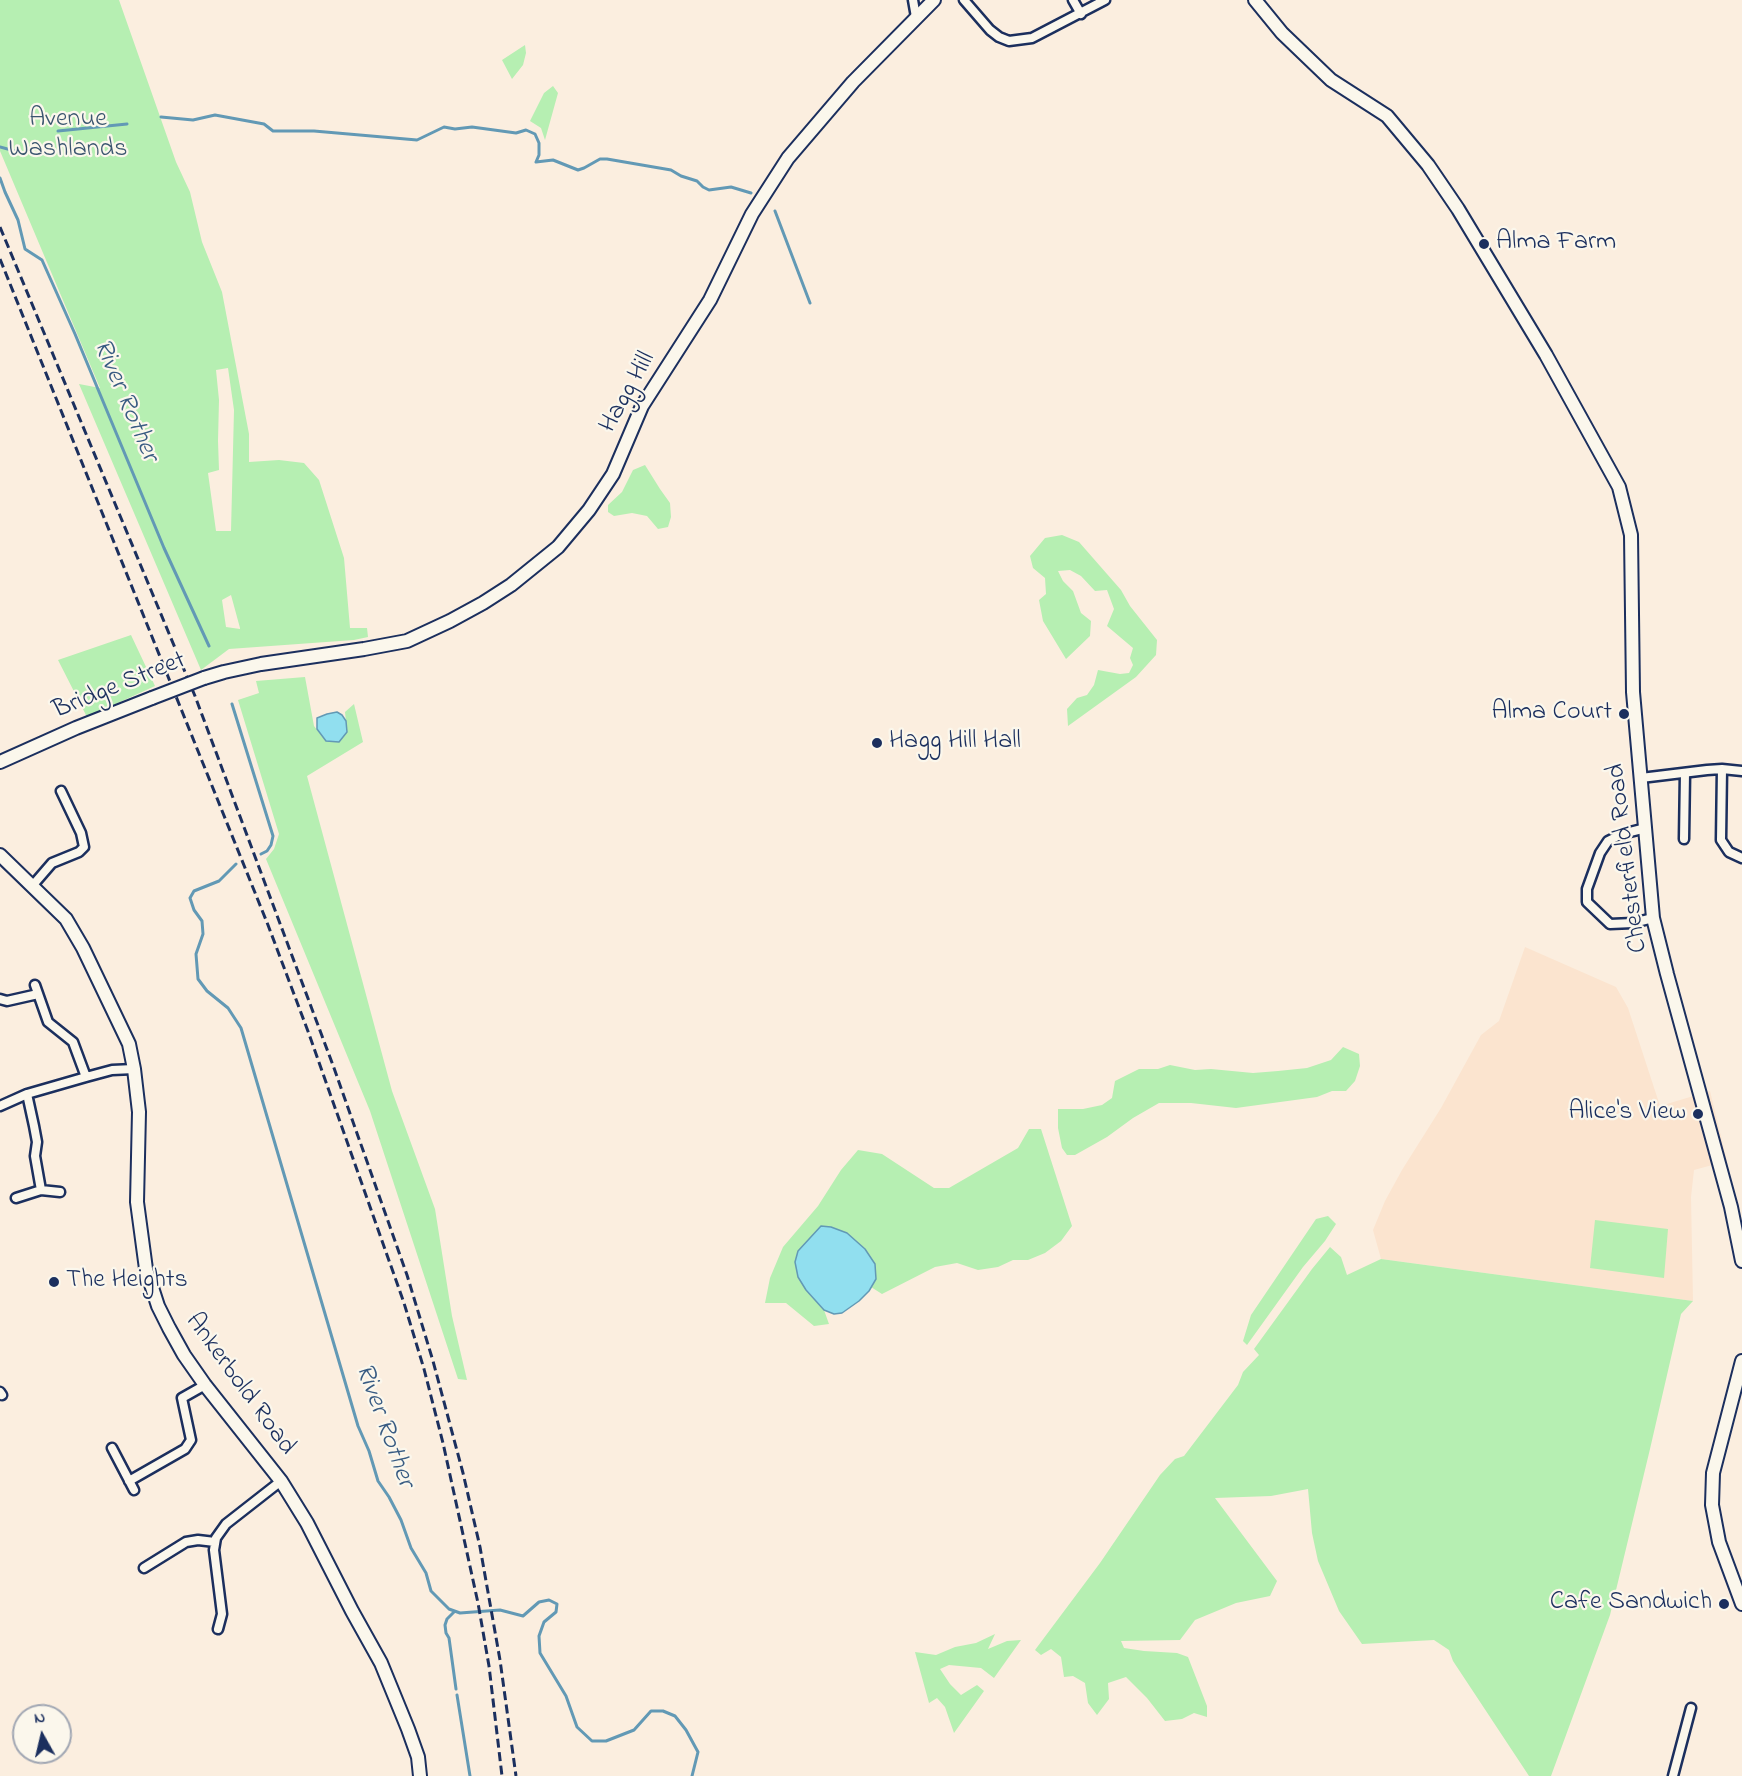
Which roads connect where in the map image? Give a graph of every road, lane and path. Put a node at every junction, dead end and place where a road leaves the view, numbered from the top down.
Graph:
1 (913, 0) edge
2 (934, 0) edge
3 (964, 0) edge
4 (1073, 0) edge
5 (1105, 0) edge
6 (1257, 3) edge
7 (1081, 14) junction
8 (916, 17) junction
9 (261, 664) joint
10 (0, 762) edge
11 (1722, 769) junction
12 (1742, 771) edge
13 (1685, 773) junction
14 (1641, 778) junction
15 (61, 791) dead end
16 (1646, 828) junction
17 (1684, 839) dead end
18 (0, 855) edge
19 (1742, 858) edge
20 (33, 885) junction
21 (1653, 918) junction
22 (0, 999) edge
23 (134, 1069) junction
24 (86, 1077) junction
25 (27, 1094) junction
26 (0, 1106) edge
27 (41, 1190) junction
28 (60, 1192) dead end
29 (16, 1198) dead end
30 (1742, 1261) edge
31 (1742, 1361) edge
32 (205, 1386) junction
33 (112, 1448) dead end
34 (129, 1481) junction
35 (281, 1481) junction
36 (134, 1490) dead end
37 (215, 1542) junction
38 (144, 1568) dead end
39 (1742, 1604) edge
40 (218, 1629) dead end
41 (1691, 1708) dead end
42 (420, 1776) edge
43 (1673, 1776) edge

1 - 8 street
2 - 8 street, Hagg Hill
3 - 7 street
4 - 7 street
5 - 7 street
6 - 14 street, Chesterfield Road
8 - 9 street, Hagg Hill
9 - 10 street, Bridge Street, bridge
11 - 12 street
11 - 13 street
11 - 19 street
13 - 14 street
13 - 17 street
14 - 16 street, Chesterfield Road
15 - 20 street
16 - 21 street, Chesterfield Road
16 - 21 street
18 - 20 street, Ankerbold Road
20 - 23 street, Ankerbold Road
21 - 30 street, Chesterfield Road
22 - 24 street
23 - 24 street
23 - 32 street, Ankerbold Road
24 - 25 street
25 - 26 street
25 - 27 street
27 - 28 street
27 - 29 street
31 - 39 street
32 - 34 street
32 - 35 street, Ankerbold Road
33 - 34 street
34 - 36 street
35 - 37 street
35 - 42 street, Ankerbold Road
37 - 38 street
37 - 40 street
41 - 43 street

